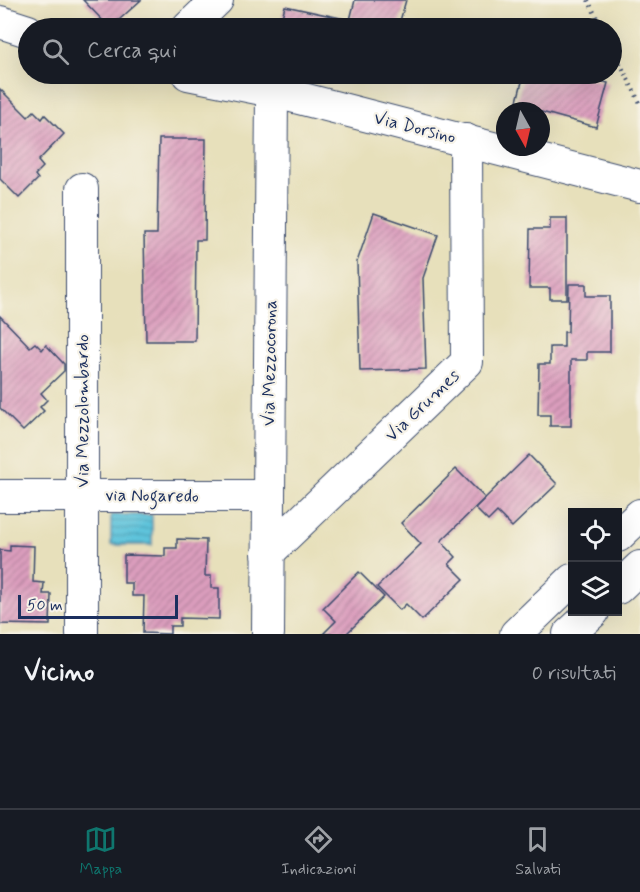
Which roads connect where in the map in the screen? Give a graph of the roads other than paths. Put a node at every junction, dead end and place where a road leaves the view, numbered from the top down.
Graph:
1 (217, 0) edge
2 (198, 18) edge
3 (0, 22) edge
4 (18, 28) edge
5 (237, 84) edge
6 (272, 91) junction
7 (466, 140) junction
8 (640, 186) edge
9 (82, 189) dead end
10 (82, 494) junction
11 (0, 496) edge
12 (267, 496) junction
13 (640, 515) edge
14 (622, 532) edge
15 (268, 553) junction
16 (640, 567) edge
17 (622, 584) edge
18 (568, 585) edge
19 (589, 616) edge
20 (82, 634) edge
21 (268, 634) edge
22 (516, 634) edge
23 (569, 634) edge

1 - 2 street
3 - 4 street
5 - 6 street, Via Dorsino
6 - 7 street, Via Dorsino
6 - 12 street, Via Mezzocorona
7 - 8 street, Via Dorsino
7 - 15 street, Via Grumes
9 - 10 street, Via Mezzolombardo
10 - 11 street, via Nogaredo
10 - 12 street, via Nogaredo
10 - 20 street, Via Mezzolombardo
12 - 15 street, Via Mezzocorona
13 - 14 street
15 - 21 street, Via Mezzocorona
16 - 17 street
18 - 22 street
19 - 23 street

